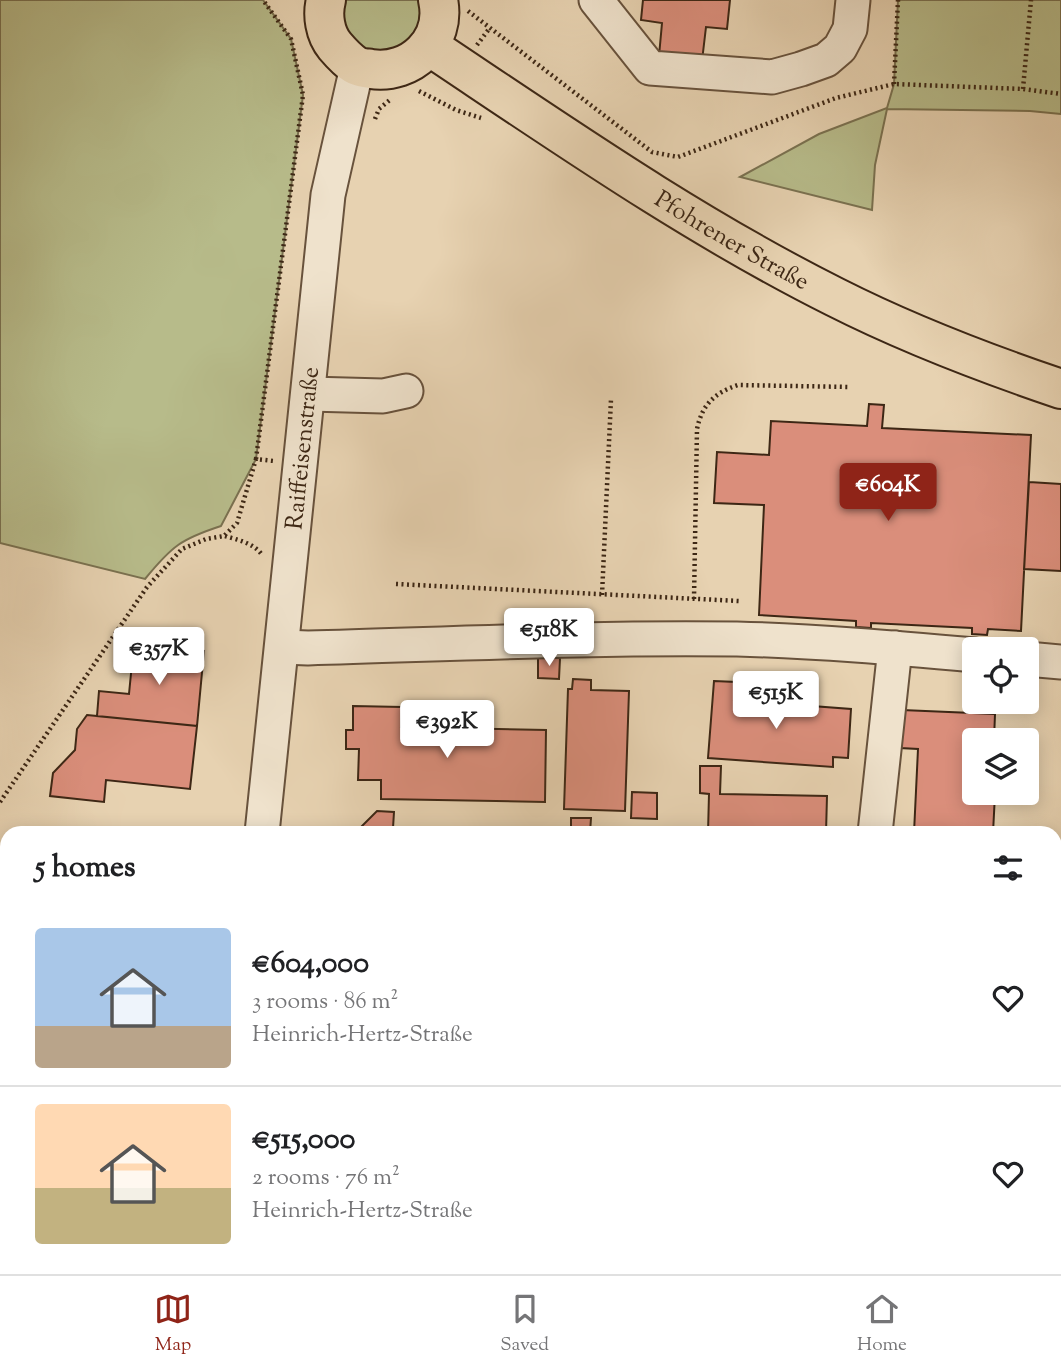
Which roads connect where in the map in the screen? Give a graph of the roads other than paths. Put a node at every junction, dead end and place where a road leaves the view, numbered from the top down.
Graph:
1 (596, 0) edge
2 (853, 0) edge
3 (451, 4) edge
4 (322, 7) edge
5 (429, 46) junction
6 (357, 67) junction
7 (1061, 389) edge
8 (406, 391) dead end
9 (309, 394) junction
10 (283, 647) junction
11 (895, 648) junction
12 (962, 654) edge
13 (1039, 660) edge
14 (1061, 662) edge
15 (263, 826) edge
16 (876, 826) edge

1 - 2 street
3 - 5 main road
4 - 6 main road
5 - 6 main road
5 - 7 main road, Pfohrener Straße
6 - 9 street, Raiffeisenstraße
8 - 9 street
9 - 10 street, Raiffeisenstraße
10 - 11 street
10 - 15 street, Raiffeisenstraße
11 - 12 street
11 - 16 street
13 - 14 street

